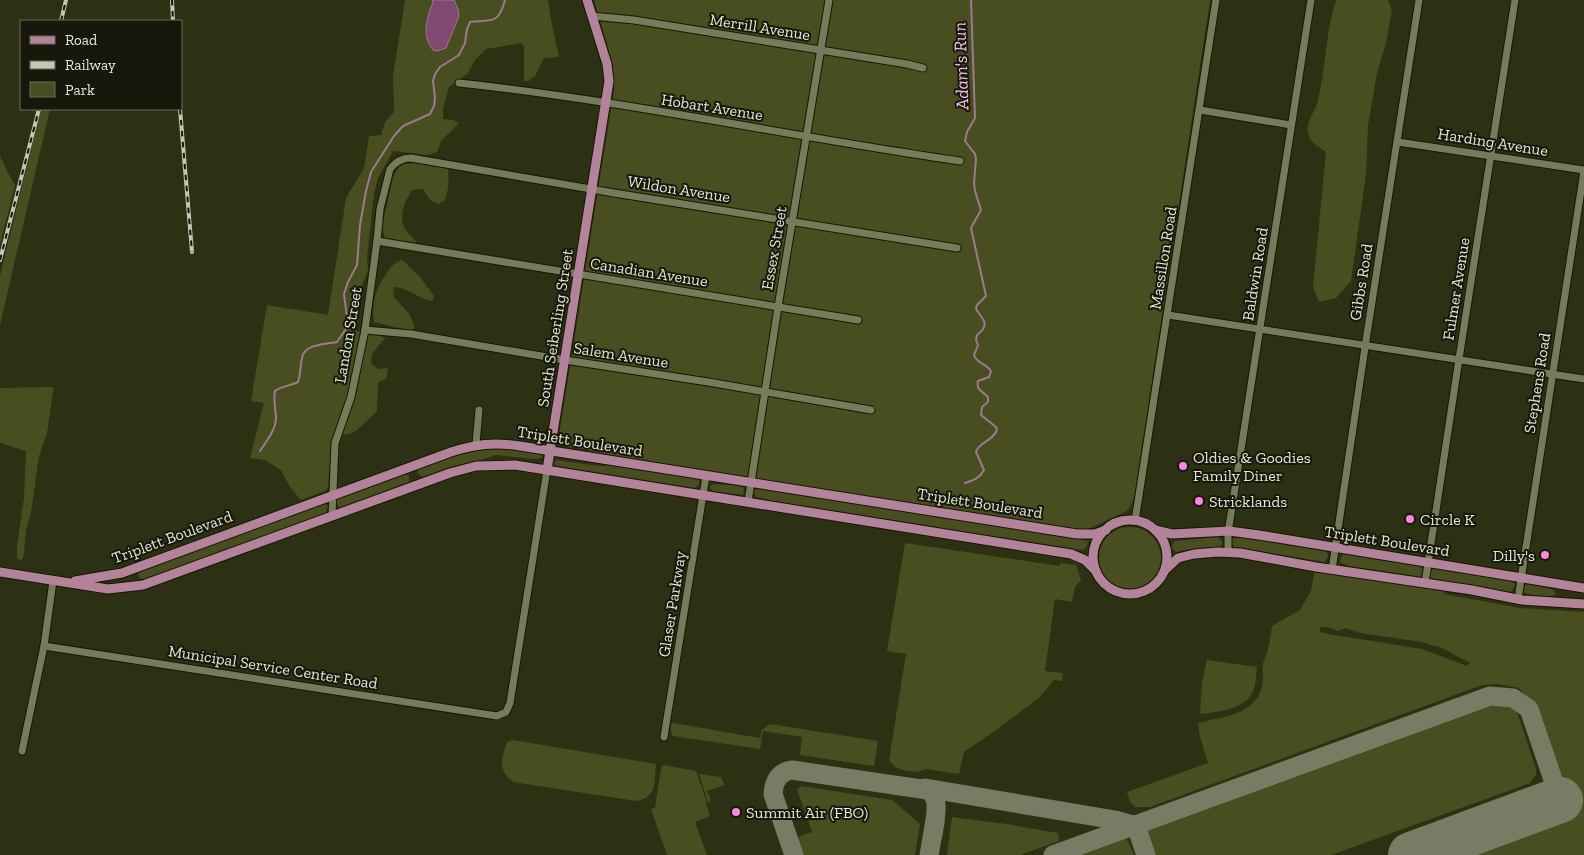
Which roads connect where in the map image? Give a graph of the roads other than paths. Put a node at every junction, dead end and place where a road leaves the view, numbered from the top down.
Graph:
1 (587, 0) edge
2 (829, 0) edge
3 (1216, 0) edge
4 (1311, 0) edge
5 (1419, 0) edge
6 (1515, 0) edge
7 (592, 16) junction
8 (822, 50) junction
9 (923, 68) dead end
10 (458, 82) dead end
11 (606, 103) junction
12 (1200, 110) junction
13 (1292, 125) junction
14 (806, 136) junction
15 (1398, 142) junction
16 (1490, 156) junction
17 (399, 161) joint
18 (960, 161) dead end
19 (1584, 171) edge
20 (592, 189) junction
21 (793, 221) junction
22 (377, 241) junction
23 (956, 248) dead end
24 (578, 275) junction
25 (778, 307) junction
26 (1168, 315) junction
27 (858, 320) dead end
28 (1261, 329) junction
29 (365, 330) junction
30 (1365, 344) junction
31 (1458, 359) junction
32 (565, 360) junction
33 (1552, 374) junction
34 (1584, 378) edge
35 (765, 393) junction
36 (479, 410) dead end
37 (871, 410) dead end
38 (476, 444) junction
39 (550, 451) junction
40 (547, 470) junction
41 (706, 476) junction
42 (751, 483) junction
43 (703, 494) junction
44 (332, 496) junction
45 (748, 502) junction
46 (332, 516) junction
47 (1135, 521) junction
48 (1106, 530) junction
49 (1155, 530) junction
50 (1229, 531) junction
51 (1335, 547) junction
52 (1228, 553) junction
53 (1428, 563) junction
54 (1165, 570) junction
55 (1332, 570) junction
56 (1096, 571) junction
57 (0, 572) edge
58 (1521, 578) junction
59 (53, 581) junction
60 (67, 582) junction
61 (1425, 583) junction
62 (1584, 588) edge
63 (1518, 599) junction
64 (1584, 604) edge
65 (44, 646) junction
66 (497, 716) joint
67 (664, 737) dead end
68 (22, 751) dead end

1 - 7 main road, South Seiberling Street
2 - 8 street, Essex Street
3 - 12 street, Massillon Road
4 - 13 street, Baldwin Road
5 - 15 street, Gibbs Road
6 - 16 street, Fulmer Avenue
7 - 8 street, Merrill Avenue
7 - 11 main road, South Seiberling Street
8 - 9 street, Merrill Avenue
8 - 14 street, Essex Street
10 - 11 street, Hobart Avenue
11 - 14 street, Hobart Avenue
11 - 20 main road, South Seiberling Street
12 - 13 street
12 - 26 street, Massillon Road
13 - 28 street, Baldwin Road
14 - 18 street, Hobart Avenue
14 - 21 street, Essex Street
15 - 16 street, Harding Avenue
15 - 30 street, Gibbs Road
16 - 19 street, Harding Avenue
16 - 31 street, Fulmer Avenue
17 - 20 street, Wildon Avenue
17 - 22 street, Landon Street
19 - 33 street, Stephens Road
20 - 21 street, Wildon Avenue
20 - 24 main road, South Seiberling Street
21 - 23 street, Wildon Avenue
21 - 25 street, Essex Street
22 - 24 street, Canadian Avenue
22 - 29 street, Landon Street
24 - 25 street, Canadian Avenue
24 - 32 main road, South Seiberling Street
25 - 27 street, Canadian Avenue
25 - 35 street, Essex Street
26 - 28 street
26 - 47 street, Massillon Road
28 - 30 street
28 - 50 street, Baldwin Road
29 - 32 street, Salem Avenue
29 - 44 street, Landon Street
30 - 31 street
30 - 51 street, Gibbs Road
31 - 33 street
31 - 53 street, Fulmer Avenue
32 - 35 street, Salem Avenue
32 - 39 main road, South Seiberling Street
33 - 34 street
33 - 58 street, Stephens Road
35 - 37 street, Salem Avenue
35 - 42 street, Essex Street
36 - 38 street
38 - 39 main road, Triplett Boulevard
38 - 44 main road, Triplett Boulevard
39 - 40 main road, South Seiberling Street
39 - 41 main road, Triplett Boulevard
40 - 43 main road, Triplett Boulevard
40 - 46 main road, Triplett Boulevard
40 - 66 street, South Seiberling Street
41 - 42 main road, Triplett Boulevard
41 - 43 street, Glaser Parkway
42 - 45 street, Essex Street
42 - 48 main road, Triplett Boulevard
43 - 45 main road, Triplett Boulevard
43 - 67 street, Glaser Parkway
44 - 46 street, Landon Street
44 - 60 main road, Triplett Boulevard
45 - 56 main road, Triplett Boulevard
46 - 60 main road, Triplett Boulevard
47 - 48 main road
47 - 49 main road
48 - 56 main road
49 - 50 main road, Triplett Boulevard
49 - 54 main road
50 - 51 main road, Triplett Boulevard
50 - 52 street, Baldwin Road
51 - 53 main road, Triplett Boulevard
51 - 55 street, Gibbs Road
52 - 54 main road
52 - 55 main road
53 - 58 main road, Triplett Boulevard
53 - 61 street, Fulmer Avenue
54 - 56 main road
55 - 61 main road
57 - 59 main road, Triplett Boulevard
58 - 62 main road, Triplett Boulevard
58 - 63 street, Stephens Road
59 - 60 main road, Triplett Boulevard
59 - 65 street
61 - 63 main road
63 - 64 main road
65 - 66 street, Municipal Service Center Road
65 - 68 street

